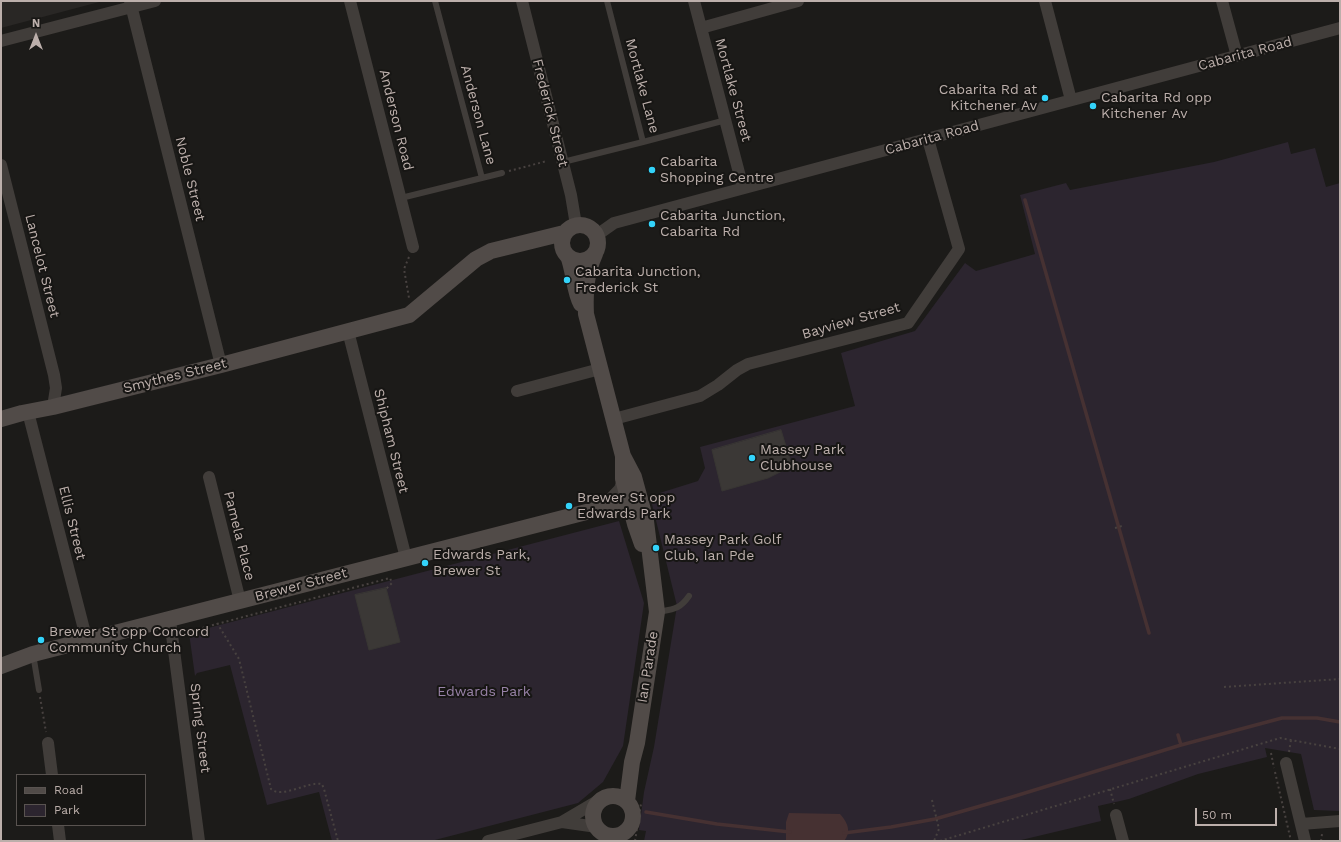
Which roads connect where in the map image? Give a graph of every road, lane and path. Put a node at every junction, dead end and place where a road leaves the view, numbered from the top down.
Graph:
1 (155, 1) edge
2 (350, 1) edge
3 (435, 1) edge
4 (522, 1) edge
5 (607, 1) edge
6 (694, 1) edge
7 (798, 1) edge
8 (1045, 1) edge
9 (1222, 1) edge
10 (131, 4) edge
11 (701, 28) junction
12 (1340, 28) edge
13 (1, 41) edge
14 (1237, 56) junction
15 (1071, 100) junction
16 (726, 120) junction
17 (928, 139) junction
18 (643, 142) junction
19 (547, 161) dead end
20 (562, 162) junction
21 (1, 165) edge
22 (502, 172) joint
23 (482, 178) junction
24 (743, 188) junction
25 (401, 198) junction
26 (570, 229) junction
27 (597, 235) junction
28 (413, 247) joint
29 (595, 254) junction
30 (568, 256) junction
31 (407, 303) dead end
32 (586, 314) junction
33 (348, 331) junction
34 (221, 365) junction
35 (600, 370) junction
36 (54, 375) junction
37 (517, 390) dead end
38 (70, 402) junction
39 (53, 407) junction
40 (28, 412) junction
41 (1, 419) edge
42 (614, 419) junction
43 (209, 477) dead end
44 (630, 494) junction
45 (1122, 526) dead end
46 (1115, 528) dead end
47 (406, 558) junction
48 (386, 589) dead end
49 (690, 596) dead end
50 (240, 601) junction
51 (657, 612) junction
52 (170, 620) junction
53 (217, 623) junction
54 (172, 636) junction
55 (88, 641) junction
56 (33, 654) junction
57 (1, 666) edge
58 (1340, 679) edge
59 (1224, 687) dead end
60 (39, 690) joint
61 (48, 743) joint
62 (1340, 749) edge
63 (1271, 753) dead end
64 (632, 762) junction
65 (1286, 763) dead end
66 (52, 774) edge
67 (1110, 789) junction
68 (604, 798) junction
69 (932, 800) dead end
70 (627, 801) junction
71 (1116, 815) joint
72 (1340, 821) edge
73 (562, 822) junction
74 (1301, 824) junction
75 (58, 826) edge
76 (604, 834) edge
77 (624, 836) edge
78 (60, 841) edge
79 (200, 841) edge
80 (338, 841) edge
81 (488, 841) edge
82 (934, 841) edge
83 (940, 841) edge
84 (1123, 841) edge
85 (1291, 841) edge
86 (1305, 841) edge

1 - 10 street
2 - 25 street, Anderson Road
3 - 23 lane, Anderson Lane
4 - 20 street, Frederick Street
5 - 18 lane, Mortlake Lane
6 - 11 street, Mortlake Street
7 - 11 street
8 - 15 street
9 - 14 street
10 - 13 street
10 - 34 street, Noble Street
11 - 16 street, Mortlake Street
12 - 14 street, Cabarita Road
14 - 15 street, Cabarita Road
15 - 17 street, Cabarita Road
16 - 18 lane, Mortlake Lane
16 - 24 street, Mortlake Street
17 - 24 street, Cabarita Road
17 - 42 street, Bayview Street
18 - 20 lane
19 - 22 path
20 - 26 street, Frederick Street
21 - 36 street, Lancelot Street
22 - 23 lane
23 - 25 lane, Anderson Lane
24 - 27 street, Cabarita Road
25 - 28 street, Anderson Road
26 - 27 main road
26 - 30 main road
26 - 33 main road
27 - 29 main road
28 - 31 path
29 - 30 main road
29 - 32 main road
30 - 32 main road
32 - 35 main road
33 - 34 main road, Smythes Street
33 - 47 street, Shipham Street
34 - 38 main road, Smythes Street
35 - 37 street
35 - 42 main road
36 - 38 street, Lancelot Street
36 - 39 street, Lancelot Street
38 - 39 main road, Smythes Street
39 - 40 main road, Smythes Street
40 - 41 main road, Smythes Street
40 - 55 street, Ellis Street
42 - 44 main road, Ian Parade
43 - 50 street, Pamela Place
44 - 47 main road, Brewer Street
44 - 51 main road, Ian Parade
45 - 46 path
47 - 50 main road, Brewer Street
48 - 53 path
49 - 51 lane
50 - 52 main road, Brewer Street
51 - 64 main road, Ian Parade
52 - 54 street, Spring Street
52 - 55 main road, Brewer Street
53 - 54 path
53 - 80 path
54 - 79 street, Spring Street
55 - 56 main road, Brewer Street
56 - 57 main road, Brewer Street
56 - 60 lane
58 - 59 path
60 - 61 path
61 - 66 street
62 - 67 path
63 - 85 path
64 - 68 main road, Ian Parade
64 - 70 main road, Ian Parade
65 - 74 street
67 - 71 path
67 - 83 path
68 - 70 main road
68 - 73 street
68 - 76 main road
69 - 82 path
70 - 77 main road
71 - 84 street
72 - 74 street
73 - 76 street
73 - 81 street
74 - 86 street
75 - 78 street
76 - 77 main road

